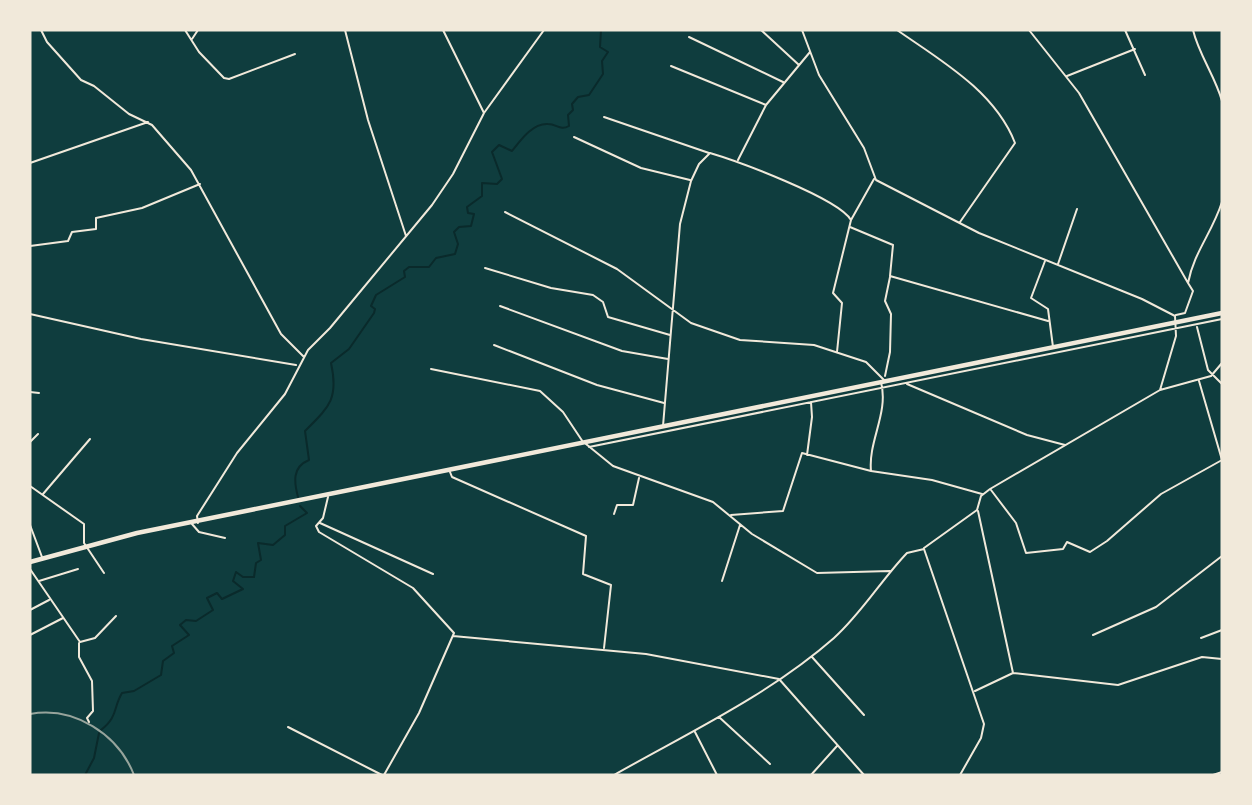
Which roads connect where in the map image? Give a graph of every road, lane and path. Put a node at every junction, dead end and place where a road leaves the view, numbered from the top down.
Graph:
1 (41, 30) edge
2 (185, 30) edge
3 (198, 30) edge
4 (345, 30) edge
5 (443, 30) edge
6 (544, 30) edge
7 (761, 30) edge
8 (802, 30) edge
9 (897, 30) edge
10 (1029, 30) edge
11 (1125, 30) edge
12 (1193, 30) edge
13 (689, 37) dead end
14 (191, 40) junction
15 (1135, 49) junction
16 (811, 51) junction
17 (295, 54) dead end
18 (799, 65) junction
19 (671, 66) dead end
20 (1145, 75) dead end
21 (1066, 76) junction
22 (783, 82) junction
23 (1222, 101) edge
24 (766, 105) junction
25 (484, 113) junction
26 (604, 117) dead end
27 (148, 122) junction
28 (574, 137) dead end
29 (710, 153) junction
30 (738, 162) junction
31 (30, 163) edge
32 (874, 178) junction
33 (691, 181) junction
34 (200, 184) junction
35 (1222, 202) edge
36 (1077, 209) dead end
37 (505, 212) dead end
38 (851, 220) junction
39 (959, 223) junction
40 (850, 227) junction
41 (406, 236) junction
42 (30, 246) edge
43 (1045, 260) junction
44 (1058, 265) junction
45 (485, 268) dead end
46 (890, 276) junction
47 (1188, 283) junction
48 (500, 306) dead end
49 (674, 313) junction
50 (1222, 313) edge
51 (30, 314) edge
52 (1175, 316) junction
53 (1222, 319) edge
54 (1048, 321) junction
55 (1177, 322) junction
56 (1197, 325) junction
57 (1177, 330) junction
58 (671, 335) junction
59 (494, 345) dead end
60 (1053, 347) junction
61 (837, 353) junction
62 (304, 357) junction
63 (668, 359) junction
64 (1222, 363) edge
65 (297, 366) junction
66 (432, 369) dead end
67 (1210, 376) junction
68 (1199, 380) junction
69 (883, 382) junction
70 (906, 383) junction
71 (1222, 384) edge
72 (1160, 390) junction
73 (30, 392) edge
74 (39, 393) dead end
75 (811, 402) junction
76 (664, 403) junction
77 (663, 427) junction
78 (38, 434) dead end
79 (90, 439) dead end
80 (30, 442) edge
81 (586, 444) junction
82 (1067, 445) junction
83 (806, 456) junction
84 (1222, 460) edge
85 (871, 471) junction
86 (450, 472) junction
87 (640, 477) junction
88 (30, 486) edge
89 (990, 489) junction
90 (982, 494) junction
91 (43, 495) junction
92 (328, 496) junction
93 (978, 510) junction
94 (614, 514) dead end
95 (730, 515) junction
96 (319, 523) junction
97 (195, 524) junction
98 (740, 524) junction
99 (30, 525) edge
100 (225, 538) dead end
101 (85, 546) junction
102 (923, 549) junction
103 (1222, 556) edge
104 (43, 558) junction
105 (30, 562) edge
106 (30, 569) edge
107 (78, 569) dead end
108 (891, 571) junction
109 (104, 573) dead end
110 (433, 574) dead end
111 (722, 581) dead end
112 (38, 582) junction
113 (50, 600) junction
114 (30, 610) edge
115 (116, 616) dead end
116 (64, 618) junction
117 (1222, 630) edge
118 (30, 635) edge
119 (1093, 635) dead end
120 (453, 636) junction
121 (1201, 638) dead end
122 (79, 640) junction
123 (604, 648) junction
124 (811, 656) junction
125 (1222, 659) edge
126 (1013, 673) junction
127 (779, 679) junction
128 (974, 692) junction
129 (864, 715) dead end
130 (718, 716) junction
131 (89, 722) dead end
132 (288, 727) dead end
133 (695, 731) junction
134 (838, 745) junction
135 (770, 764) dead end
136 (1222, 772) edge
137 (383, 775) edge
138 (614, 775) edge
139 (717, 775) edge
140 (811, 775) edge
141 (863, 775) edge
142 (960, 775) edge
143 (1213, 775) edge

1 - 27 street
2 - 14 street
3 - 14 street
4 - 41 street
5 - 25 street
6 - 25 street
7 - 18 street
8 - 16 street
9 - 39 street
10 - 21 street
11 - 15 street
12 - 23 street
13 - 22 street
14 - 17 street
15 - 20 street
15 - 21 street
16 - 18 street
16 - 32 street
18 - 22 street
19 - 24 street
21 - 47 street
22 - 24 street
24 - 30 street
25 - 41 street
26 - 29 street
27 - 31 street
27 - 34 street
28 - 33 street
29 - 30 street
29 - 33 street
30 - 38 street
32 - 38 street
32 - 39 street
33 - 49 street
34 - 42 street
34 - 62 street
35 - 47 street
36 - 44 street
37 - 49 street
38 - 40 street
39 - 43 street
40 - 46 street
40 - 61 street
41 - 62 street
43 - 44 street
43 - 54 street
44 - 52 street
45 - 58 street
46 - 54 street
46 - 69 street
47 - 52 street
48 - 63 street
49 - 58 street
49 - 61 street
50 - 55 highway
51 - 65 street
52 - 55 street
53 - 56 street
54 - 60 street
55 - 57 street
55 - 60 highway
56 - 57 street
56 - 67 street
57 - 70 street
57 - 72 street
58 - 63 street
59 - 76 street
60 - 69 highway
61 - 69 street
62 - 65 street
63 - 76 street
64 - 67 street
65 - 97 street
66 - 81 street
67 - 68 street
67 - 71 street
68 - 72 street
68 - 84 street
69 - 70 street
69 - 75 street
69 - 77 highway
69 - 85 street
70 - 82 street
72 - 82 street
73 - 74 street
75 - 81 street
75 - 83 street
76 - 77 street
77 - 81 highway
78 - 80 street
79 - 91 street
81 - 86 highway
81 - 87 street
82 - 89 street
83 - 85 street
83 - 95 street
84 - 89 street
85 - 90 street
86 - 92 highway
86 - 123 street
87 - 94 street
87 - 95 street
88 - 91 street
89 - 90 street
90 - 93 street
91 - 101 street
92 - 96 street
92 - 97 highway
93 - 102 street
93 - 126 street
95 - 98 street
96 - 110 street
96 - 120 street
97 - 100 street
97 - 101 highway
98 - 108 street
98 - 111 street
99 - 104 street
101 - 104 highway
101 - 109 street
102 - 108 street
102 - 128 street
103 - 119 street
104 - 105 highway
106 - 112 street
107 - 112 street
108 - 124 street
112 - 113 street
113 - 114 street
113 - 116 street
115 - 122 street
116 - 118 street
116 - 122 street
117 - 121 street
120 - 123 street
120 - 137 street
122 - 131 street
123 - 127 street
124 - 127 street
124 - 129 street
125 - 126 street
126 - 128 street
127 - 130 street
127 - 134 street
128 - 142 street
130 - 133 street
130 - 135 street
132 - 137 street
133 - 138 street
133 - 139 street
134 - 140 street
134 - 141 street
136 - 143 street

